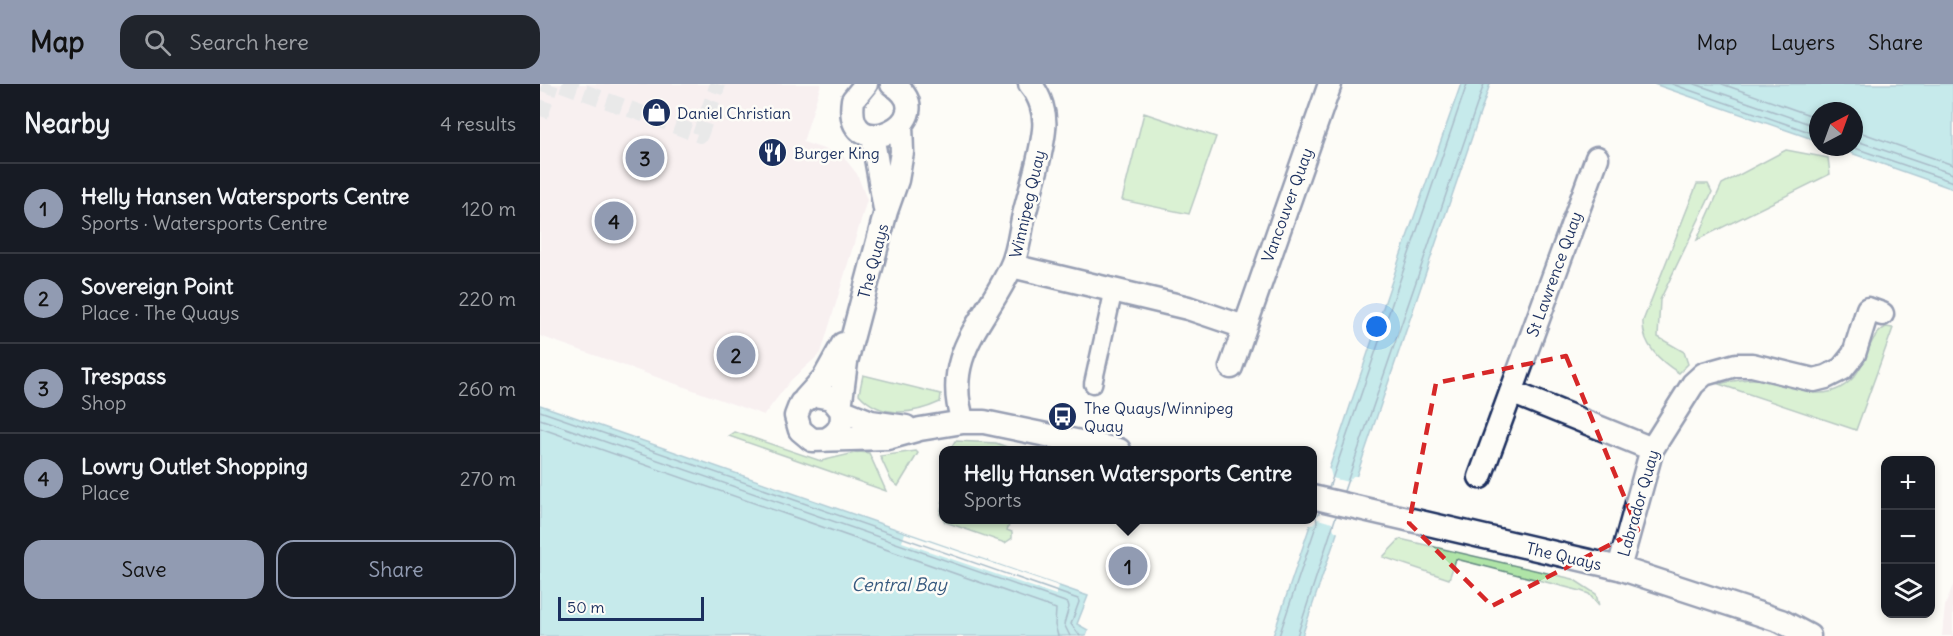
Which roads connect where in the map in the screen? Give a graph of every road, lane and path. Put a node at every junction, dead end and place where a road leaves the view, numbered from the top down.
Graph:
1 (892, 84) edge
2 (1030, 84) edge
3 (1330, 84) edge
4 (864, 85) edge
5 (901, 125) junction
6 (872, 135) junction
7 (1597, 158) dead end
8 (886, 211) junction
9 (1012, 266) junction
10 (1114, 289) junction
11 (859, 311) junction
12 (1875, 311) dead end
13 (1244, 327) junction
14 (1231, 367) dead end
15 (1093, 384) dead end
16 (1511, 392) junction
17 (805, 399) junction
18 (840, 409) junction
19 (963, 422) junction
20 (920, 429) junction
21 (825, 440) junction
22 (1059, 444) edge
23 (1079, 446) edge
24 (1652, 449) junction
25 (1480, 477) dead end
26 (1317, 498) edge
27 (1619, 568) junction
28 (1809, 636) edge

1 - 5 street, The Quays
2 - 9 street, Winnipeg Quay
3 - 13 street, Vancouver Quay
4 - 6 street
5 - 6 street
5 - 8 street, The Quays
6 - 8 street, The Quays
7 - 16 street, St Lawrence Quay
8 - 11 street, The Quays
9 - 10 street
9 - 19 street, Winnipeg Quay
10 - 13 street
10 - 15 street
11 - 17 street, The Quays
11 - 18 street, The Quays
12 - 24 street, Labrador Quay
13 - 14 street, Vancouver Quay
16 - 24 street
16 - 25 street, St Lawrence Quay
17 - 18 street
17 - 21 street
18 - 20 street
18 - 21 street
19 - 20 street
19 - 22 street
20 - 21 street
22 - 23 street
24 - 27 street, Labrador Quay
26 - 27 street, The Quays
27 - 28 street, The Quays

